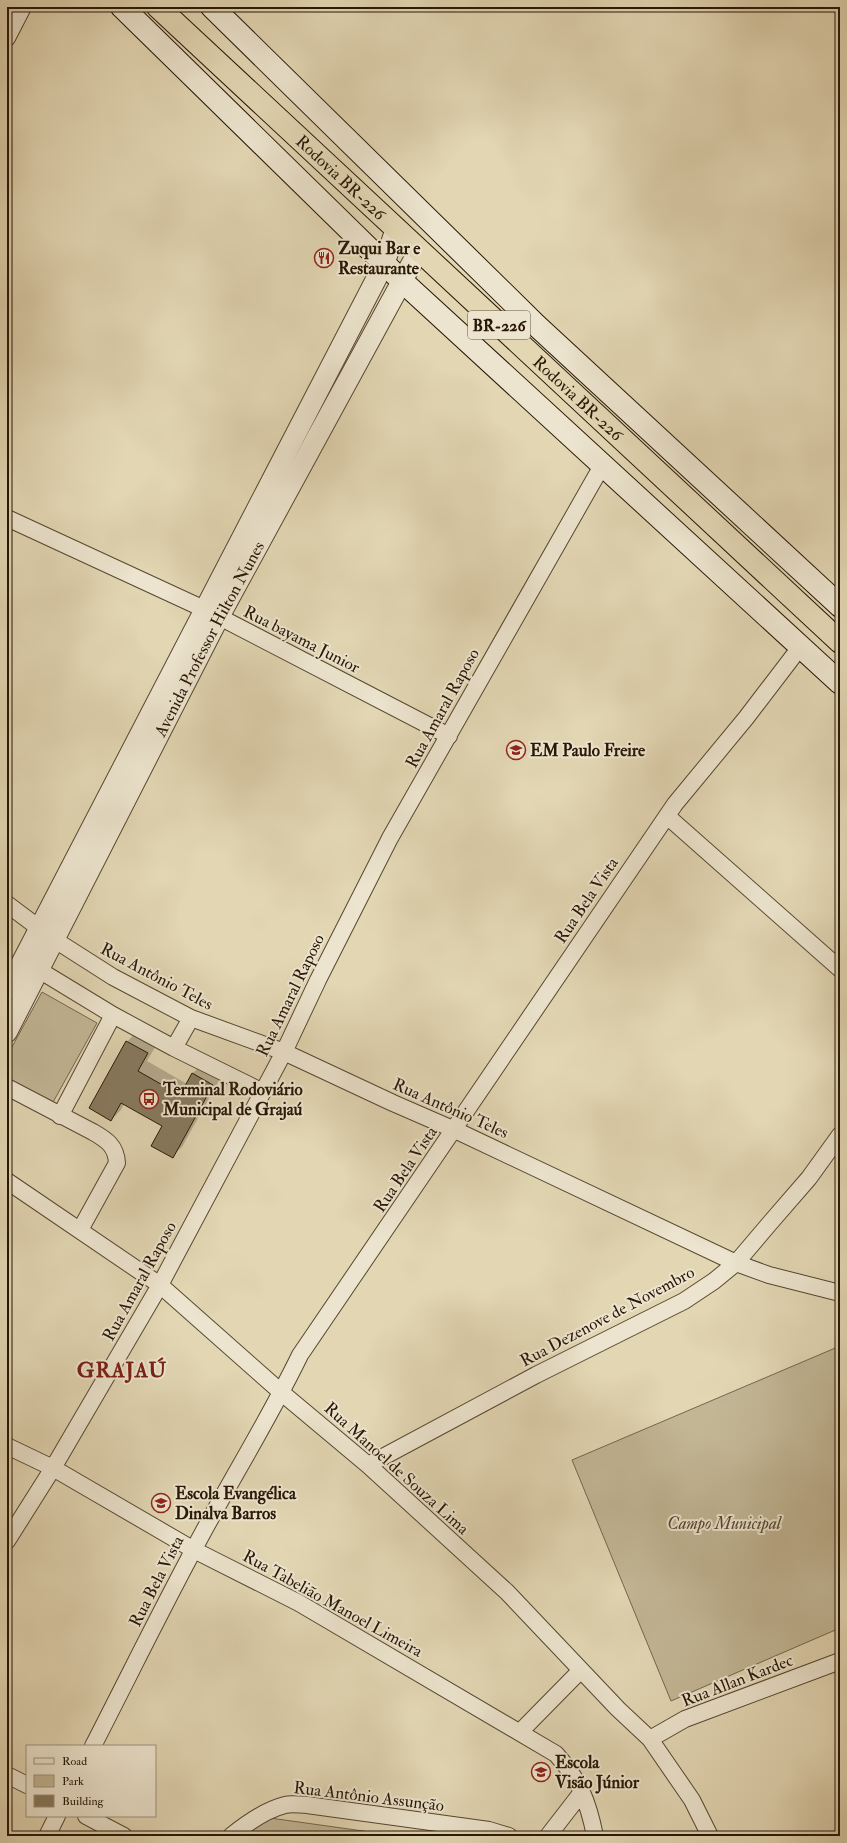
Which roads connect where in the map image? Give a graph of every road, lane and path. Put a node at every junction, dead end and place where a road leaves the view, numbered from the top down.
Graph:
1 (23, 7) edge
2 (122, 7) edge
3 (158, 7) edge
4 (212, 7) edge
5 (7, 38) edge
6 (396, 228) junction
7 (419, 250) junction
8 (385, 262) junction
9 (402, 281) junction
10 (603, 464) junction
11 (7, 518) edge
12 (840, 606) edge
13 (212, 613) junction
14 (840, 642) edge
15 (801, 646) junction
16 (840, 683) edge
17 (449, 736) junction
18 (667, 816) junction
19 (7, 904) edge
20 (39, 928) junction
21 (55, 940) junction
22 (31, 965) junction
23 (840, 969) edge
24 (7, 991) edge
25 (113, 1015) junction
26 (190, 1018) junction
27 (7, 1032) edge
28 (174, 1048) junction
29 (284, 1052) junction
30 (7, 1087) edge
31 (263, 1092) junction
32 (60, 1116) junction
33 (455, 1130) junction
34 (840, 1135) edge
35 (7, 1181) edge
36 (80, 1230) junction
37 (736, 1263) junction
38 (160, 1285) junction
39 (840, 1293) edge
40 (282, 1392) junction
41 (7, 1446) edge
42 (368, 1465) junction
43 (53, 1468) junction
44 (7, 1541) edge
45 (194, 1550) junction
46 (840, 1660) edge
47 (581, 1670) junction
48 (520, 1732) junction
49 (650, 1739) junction
50 (94, 1745) edge
51 (7, 1775) edge
52 (26, 1784) edge
53 (582, 1792) junction
54 (57, 1817) edge
55 (88, 1817) edge
56 (48, 1836) edge
57 (124, 1836) edge
58 (231, 1836) edge
59 (509, 1836) edge
60 (548, 1836) edge
61 (595, 1836) edge
62 (710, 1836) edge

1 - 5 street
2 - 8 main road
3 - 6 highway, Rodovia BR-226 / BR-226
4 - 12 main road
6 - 7 highway, Rodovia BR-226 / BR-226
6 - 8 street, Avenida Professor Hilton Nunes
7 - 9 street, Avenida Professor Hilton Nunes
7 - 14 highway, Rodovia BR-226 / BR-226
8 - 9 main road
8 - 13 street, Avenida Professor Hilton Nunes
9 - 10 main road
9 - 13 street, Avenida Professor Hilton Nunes
10 - 15 main road
10 - 17 street, Rua Amaral Raposo
11 - 13 street, Rua bayama Junior
13 - 17 street, Rua bayama Junior
13 - 20 street, Avenida Professor Hilton Nunes
13 - 21 street, Avenida Professor Hilton Nunes
15 - 16 main road
15 - 18 street, Rua Bela Vista
17 - 29 street, Rua Amaral Raposo
18 - 23 street
18 - 33 street, Rua Bela Vista
19 - 20 street
20 - 21 street
20 - 22 street, Avenida Professor Hilton Nunes
21 - 22 street, Avenida Professor Hilton Nunes
21 - 26 street, Rua Antônio Teles
22 - 24 street, Avenida Professor Hilton Nunes
22 - 25 street
22 - 27 street, Avenida Professor Hilton Nunes
25 - 28 street
25 - 32 street
26 - 28 street
26 - 29 street, Rua Antônio Teles
28 - 31 street
29 - 31 street, Rua Amaral Raposo
29 - 33 street, Rua Antônio Teles
30 - 32 street
31 - 38 street, Rua Amaral Raposo
32 - 36 street
33 - 37 street, Rua Antônio Teles
33 - 40 street, Rua Bela Vista
34 - 37 street, Rua Dezenove de Novembro
35 - 36 street, Rua Manoel de Souza Lima
36 - 38 street, Rua Manoel de Souza Lima
37 - 39 street, Rua Antônio Teles
37 - 42 street, Rua Dezenove de Novembro
38 - 40 street, Rua Manoel de Souza Lima
38 - 43 street, Rua Amaral Raposo
40 - 42 street, Rua Manoel de Souza Lima
40 - 45 street, Rua Bela Vista
41 - 43 street, Rua Tabelião Manoel Limeira
42 - 47 street, Rua Manoel de Souza Lima
43 - 44 street, Rua Amaral Raposo
43 - 45 street, Rua Tabelião Manoel Limeira
45 - 48 street, Rua Tabelião Manoel Limeira
45 - 50 street, Rua Bela Vista
46 - 49 street, Rua Allan Kardec
47 - 48 street
47 - 49 street, Rua Manoel de Souza Lima
48 - 53 street, Rua Tabelião Manoel Limeira
49 - 62 street, Rua Manoel de Souza Lima
51 - 52 street
53 - 60 street
53 - 61 street, Rua Tabelião Manoel Limeira
54 - 56 street
55 - 57 street
58 - 59 street, Rua Antônio Assunção

